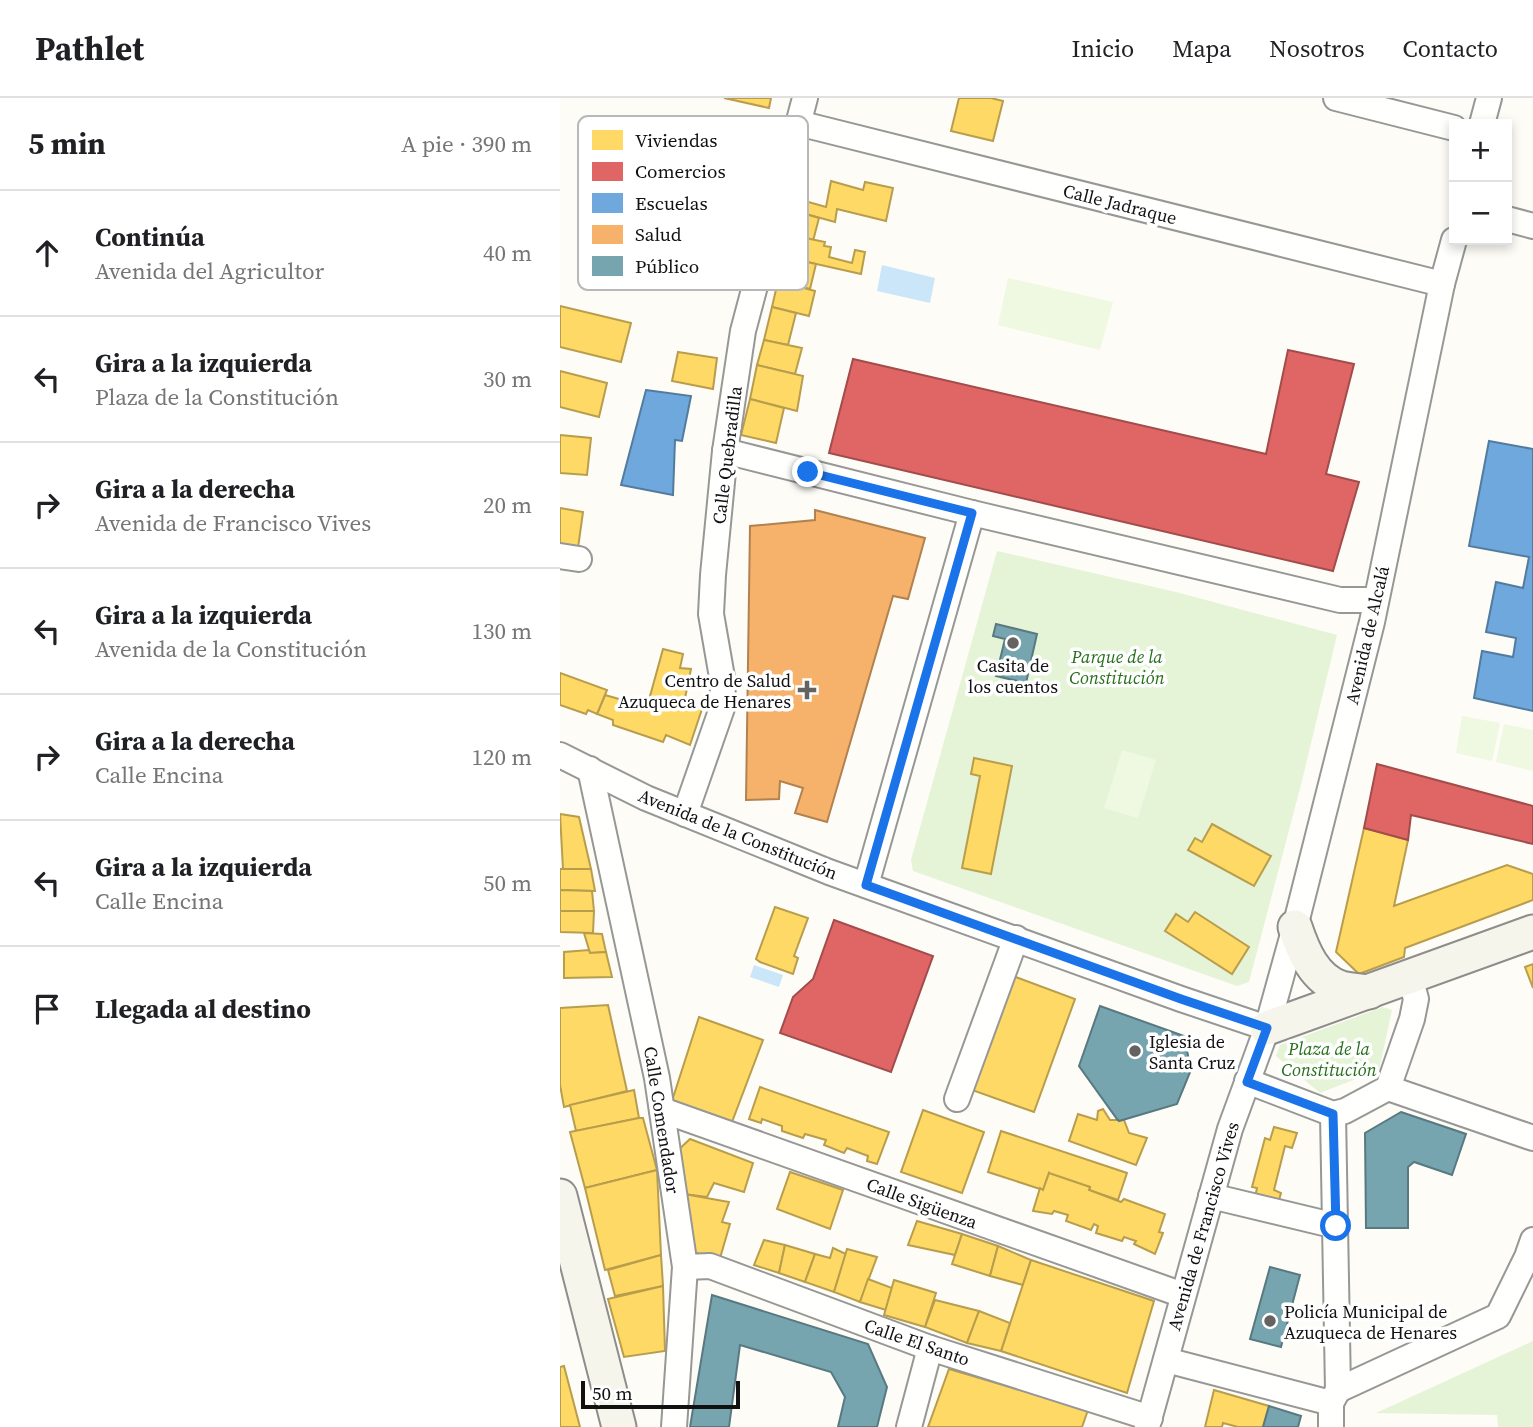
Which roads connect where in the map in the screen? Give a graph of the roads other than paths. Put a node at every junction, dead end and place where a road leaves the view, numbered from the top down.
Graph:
1 (805, 98) edge
2 (1336, 98) edge
3 (1489, 98) edge
4 (801, 116) edge
5 (1483, 119) edge
6 (808, 125) edge
7 (1449, 127) edge
8 (1512, 220) edge
9 (1533, 226) edge
10 (1453, 245) edge
11 (1442, 284) junction
12 (754, 290) edge
13 (725, 451) junction
14 (972, 513) junction
15 (1376, 600) junction
16 (568, 758) edge
17 (630, 790) junction
18 (685, 814) junction
19 (600, 817) junction
20 (866, 885) junction
21 (1295, 927) junction
22 (1533, 932) edge
23 (1016, 938) junction
24 (1410, 977) junction
25 (1368, 992) junction
26 (1267, 1028) junction
27 (1247, 1082) junction
28 (1388, 1088) junction
29 (957, 1099) dead end
30 (662, 1110) junction
31 (1333, 1114) junction
32 (1533, 1138) edge
33 (560, 1196) edge
34 (1210, 1196) junction
35 (1336, 1226) junction
36 (1533, 1240) edge
37 (685, 1267) junction
38 (1183, 1295) junction
39 (930, 1348) junction
40 (1166, 1360) junction
41 (1333, 1407) edge
42 (1148, 1423) edge
43 (619, 1427) edge
44 (674, 1427) edge
45 (909, 1427) edge

1 - 4 street, Calle Quebradilla
2 - 7 street
3 - 5 street
6 - 11 street, Calle Jadraque
8 - 9 street
10 - 11 street, Avenida de Alcalá
11 - 15 street, Avenida de Alcalá
12 - 13 street, Calle Quebradilla
13 - 14 street
13 - 18 street, Calle Quebradilla
14 - 15 street
14 - 20 street
15 - 21 street, Avenida de Alcalá
16 - 17 street, Avenida de la Constitución
16 - 19 street, Calle Comendador
17 - 18 street, Avenida de la Constitución
17 - 19 street
18 - 20 street, Avenida de la Constitución
19 - 30 street, Calle Comendador
20 - 23 street, Avenida de la Constitución
21 - 25 street
21 - 26 street, Avenida de Alcalá
22 - 24 street
23 - 26 street, Avenida de la Constitución
23 - 29 street
24 - 25 street
24 - 28 street
25 - 26 street
26 - 27 street, Avenida de Francisco Vives
27 - 31 street
27 - 34 street, Avenida de Francisco Vives
28 - 31 street
28 - 32 street
30 - 37 street, Calle Comendador
30 - 38 street, Calle Sigüenza
31 - 35 street
33 - 43 street
34 - 35 street
34 - 38 street, Avenida de Francisco Vives
35 - 41 street
36 - 41 street
37 - 39 street, Calle El Santo
37 - 44 street, Calle Comendador
38 - 40 street, Avenida de Francisco Vives
39 - 42 street, Calle El Santo
39 - 45 street
40 - 41 street
40 - 42 street, Avenida de Francisco Vives

